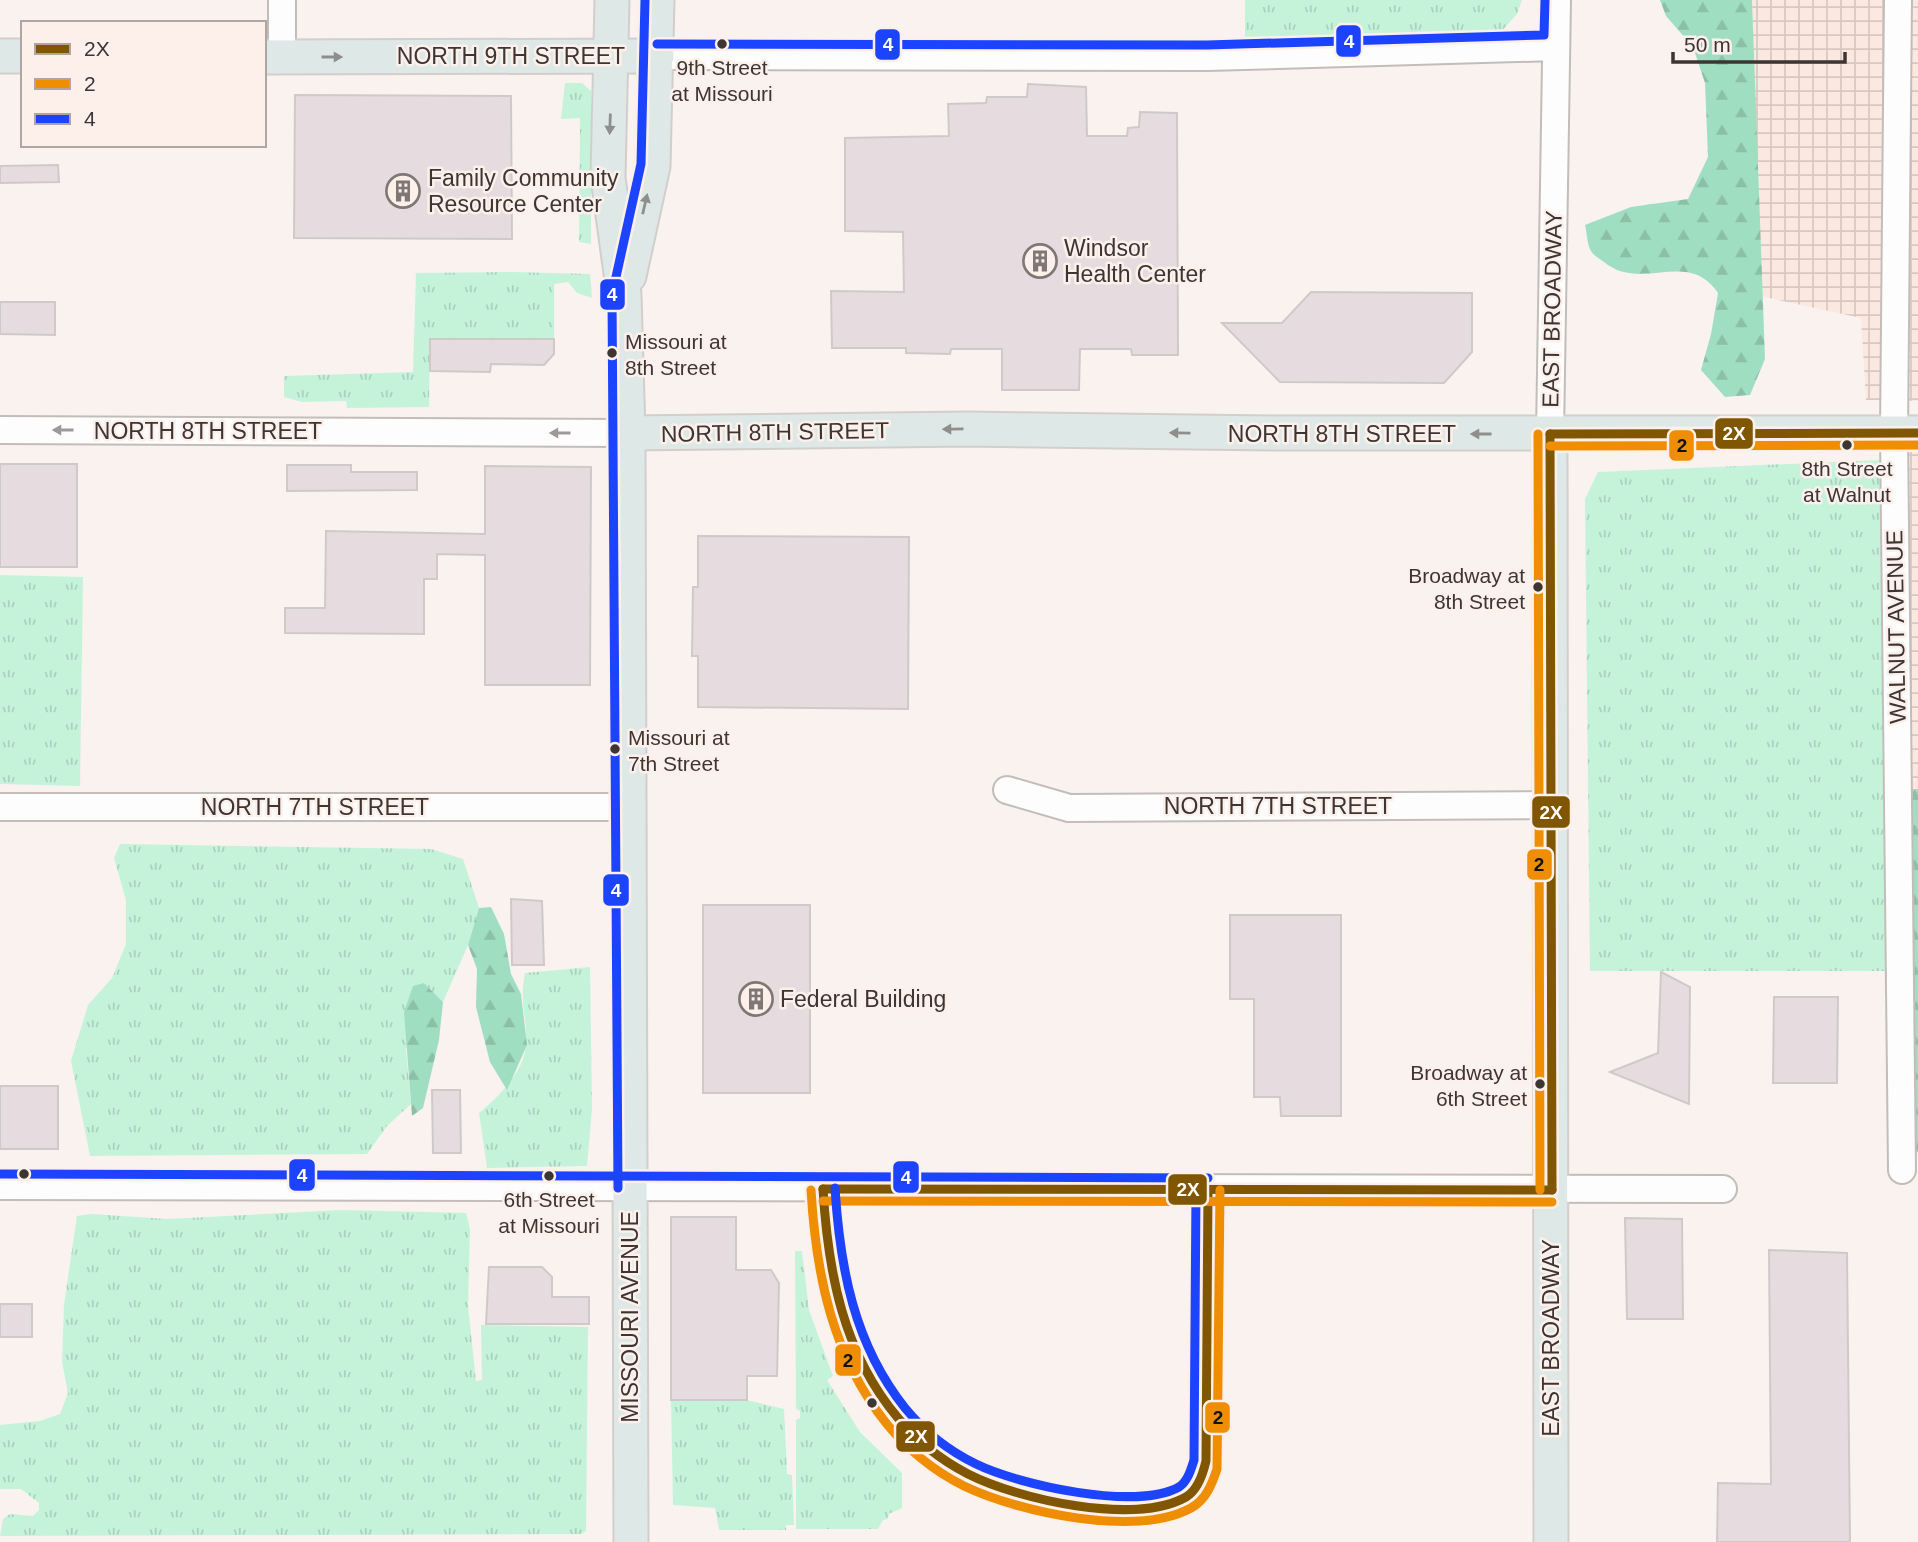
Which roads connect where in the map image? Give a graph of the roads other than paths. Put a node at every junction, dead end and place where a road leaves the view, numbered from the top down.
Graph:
1 (282, 0) edge
2 (612, 0) edge
3 (657, 0) edge
4 (1557, 0) edge
5 (1898, 0) edge
6 (1556, 47) junction
7 (0, 55) edge
8 (21, 56) edge
9 (612, 56) junction
10 (657, 56) junction
11 (273, 57) edge
12 (624, 295) junction
13 (0, 430) edge
14 (628, 433) junction
15 (1906, 433) edge
16 (1550, 434) junction
17 (1007, 790) dead end
18 (1552, 805) junction
19 (0, 807) edge
20 (629, 807) junction
21 (1902, 1170) dead end
22 (0, 1186) edge
23 (630, 1188) junction
24 (1723, 1189) dead end
25 (1552, 1190) junction
26 (631, 1542) edge
27 (1551, 1542) edge

1 - 11 street
2 - 9 main road, MISSOURI AVENUE
3 - 10 main road, MISSOURI AVENUE
4 - 6 street, EAST BROADWAY
5 - 15 street, WALNUT AVENUE
6 - 10 street, NORTH 9TH STREET
6 - 16 street, EAST BROADWAY
7 - 8 main road
9 - 10 main road, NORTH 9TH STREET
11 -> 9 main road, NORTH 9TH STREET
9 -> 12 main road, MISSOURI AVENUE
12 -> 10 main road, MISSOURI AVENUE
12 - 14 main road, MISSOURI AVENUE
14 -> 13 street, NORTH 8TH STREET
16 -> 14 main road, NORTH 8TH STREET
14 - 20 main road, MISSOURI AVENUE
15 - 16 main road, NORTH 8TH STREET
15 - 21 street, WALNUT AVENUE
16 - 18 main road, EAST BROADWAY
17 - 18 street, NORTH 7TH STREET
18 - 25 main road, EAST BROADWAY
19 - 20 street, NORTH 7TH STREET
20 - 23 main road, MISSOURI AVENUE
22 - 23 street
23 - 25 street
23 - 26 main road, MISSOURI AVENUE
24 - 25 street
25 - 27 main road, EAST BROADWAY

